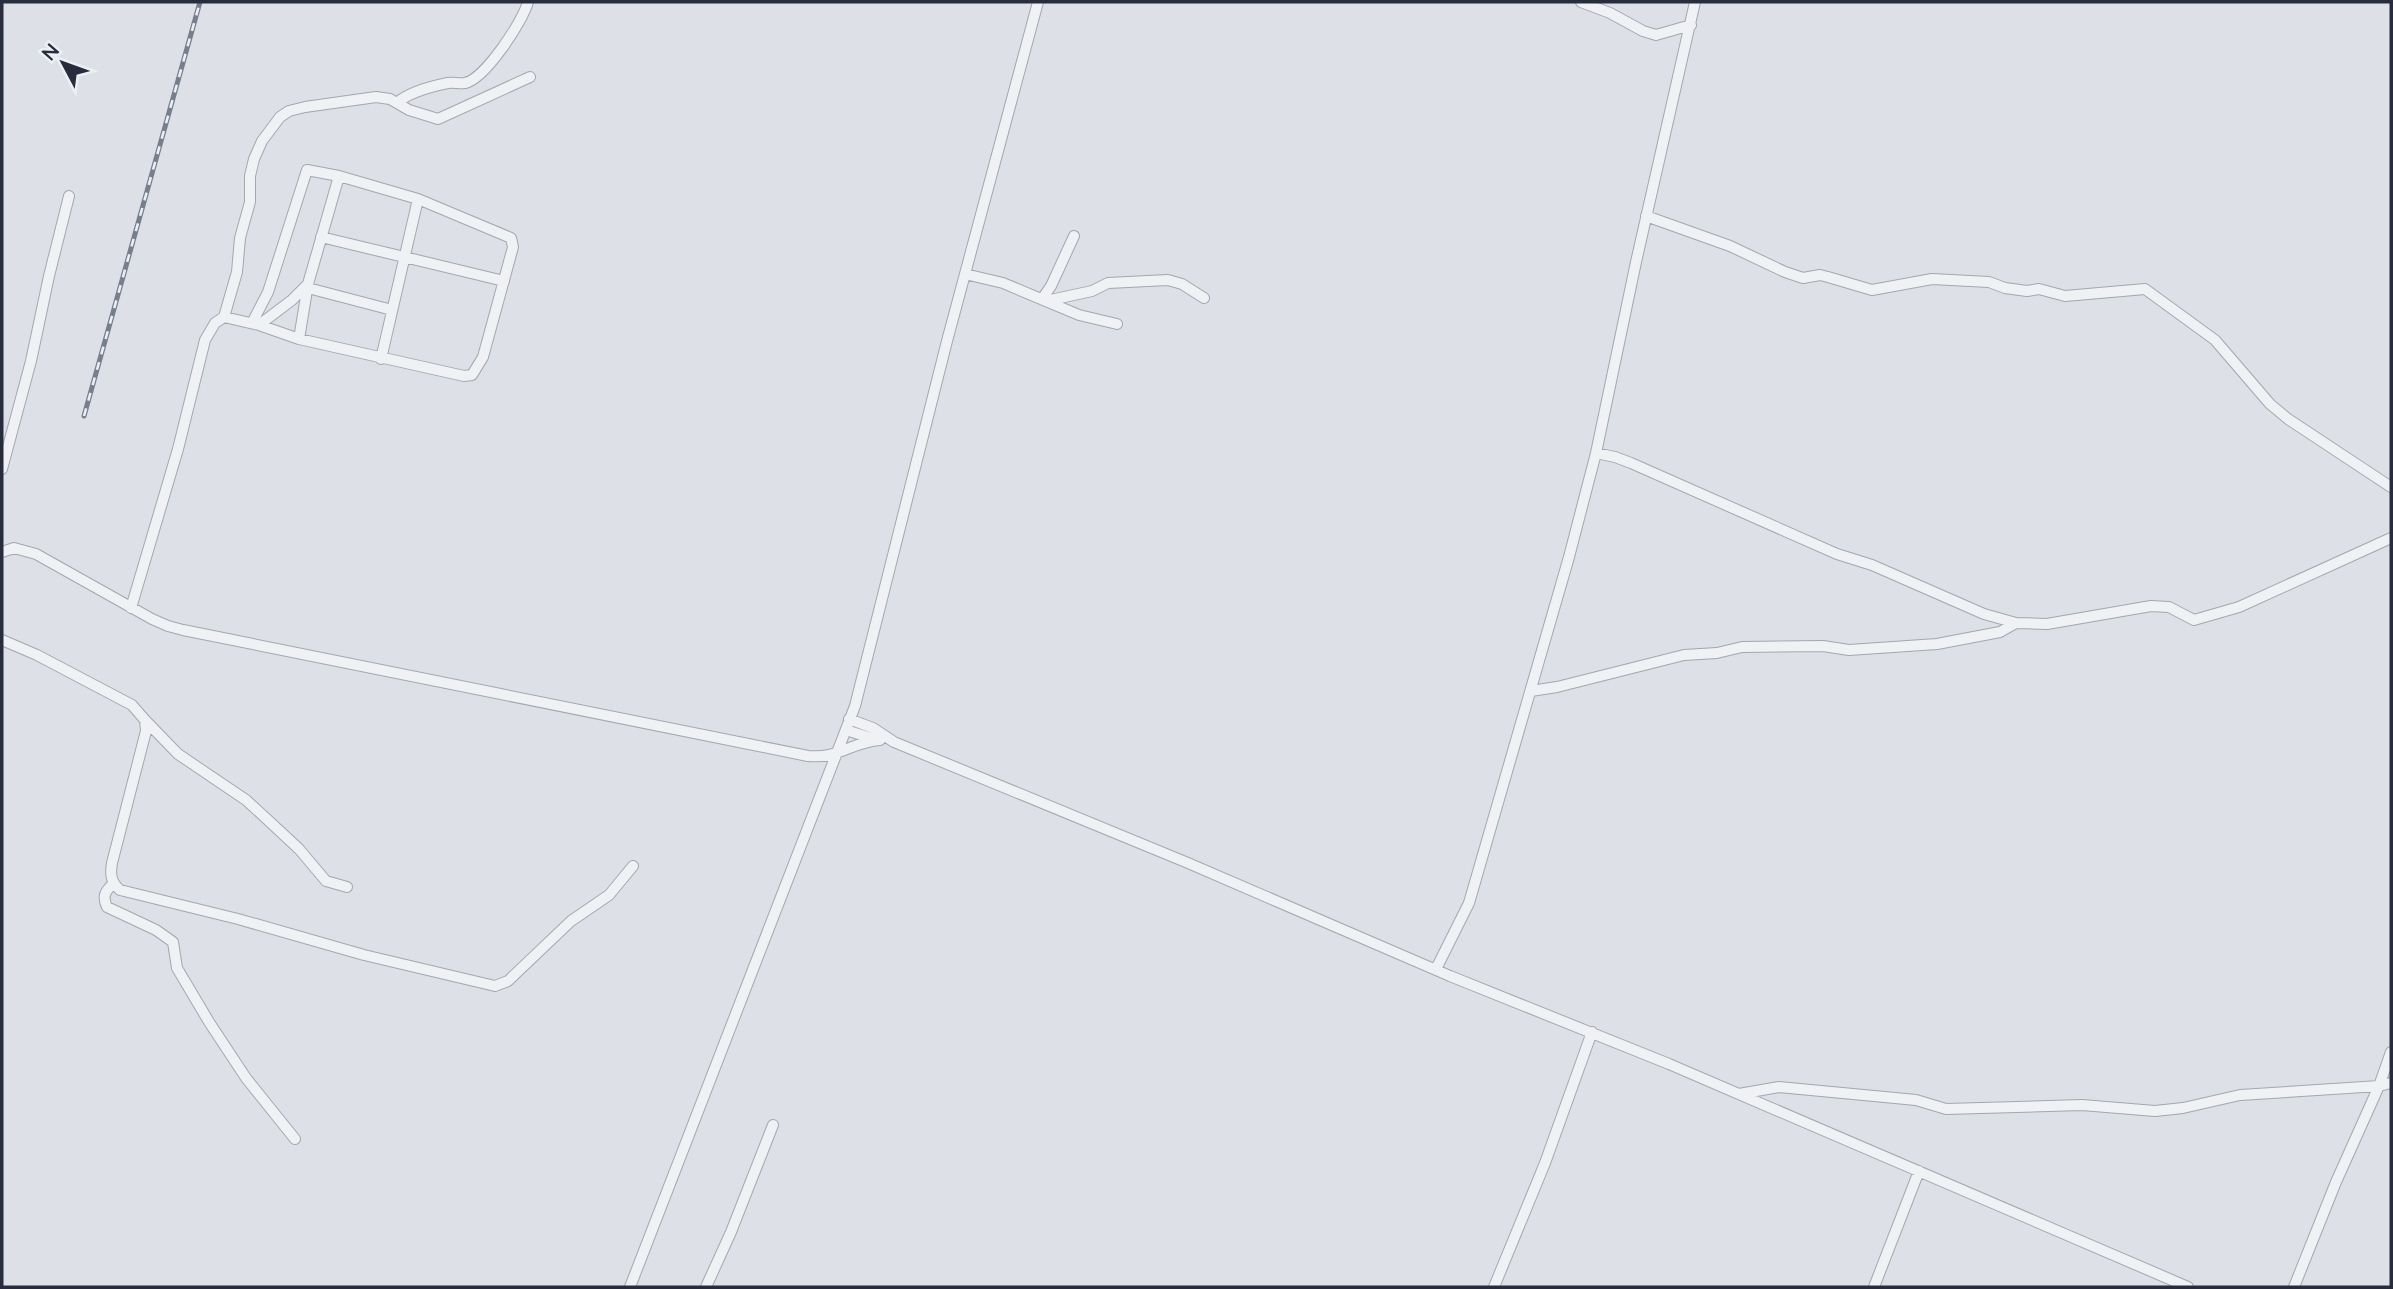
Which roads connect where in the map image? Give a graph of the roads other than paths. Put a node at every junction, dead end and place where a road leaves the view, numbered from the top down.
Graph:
1 (528, 2) edge
2 (1038, 2) edge
3 (1581, 2) edge
4 (1695, 2) edge
5 (1691, 25) junction
6 (530, 77) dead end
7 (397, 103) junction
8 (339, 176) junction
9 (69, 197) dead end
10 (418, 199) junction
11 (1647, 216) junction
12 (1074, 236) dead end
13 (321, 237) junction
14 (405, 256) junction
15 (965, 274) junction
16 (504, 281) junction
17 (308, 286) junction
18 (1204, 298) dead end
19 (1044, 300) junction
20 (392, 310) junction
21 (224, 317) junction
22 (256, 324) junction
23 (1117, 324) dead end
24 (299, 339) junction
25 (381, 359) junction
26 (1596, 453) junction
27 (2, 469) edge
28 (2391, 487) edge
29 (2391, 538) edge
30 (2, 552) edge
31 (131, 608) junction
32 (2016, 623) junction
33 (2, 640) edge
34 (1531, 691) junction
35 (855, 706) junction
36 (145, 720) junction
37 (848, 725) junction
38 (873, 727) junction
39 (880, 740) junction
40 (894, 741) junction
41 (838, 753) junction
42 (633, 866) dead end
43 (113, 884) junction
44 (347, 887) dead end
45 (1436, 969) junction
46 (1592, 1032) junction
47 (2391, 1052) edge
48 (2391, 1083) edge
49 (2379, 1086) junction
50 (1740, 1094) junction
51 (773, 1125) dead end
52 (295, 1139) dead end
53 (1919, 1171) junction
54 (630, 1287) edge
55 (706, 1287) edge
56 (1493, 1287) edge
57 (1874, 1287) edge
58 (2188, 1287) edge
59 (2294, 1287) edge

1 - 7 street
2 - 15 street
3 - 5 street
4 - 5 street
5 - 11 street
6 - 7 street
7 - 21 street
8 - 10 street
8 - 13 street
8 - 22 street
9 - 27 street
10 - 14 street
10 - 16 street
11 - 26 street
11 - 28 street
12 - 19 street
13 - 14 street
13 - 17 street
14 - 16 street
14 - 20 street
15 - 19 street
15 - 35 street
16 - 25 street
17 - 20 street
17 - 22 street
17 - 24 street
18 - 19 street
19 - 23 street
20 - 25 street
21 - 22 street
21 - 31 street
22 - 24 street
24 - 25 street
26 - 32 street
26 - 34 street
29 - 32 street
30 - 31 street
31 - 41 street
32 - 34 street
33 - 36 street
34 - 45 street
35 - 37 street
35 - 38 street
36 - 43 street
36 - 44 street
37 - 38 street
37 - 39 street
37 - 41 street
38 - 40 street
39 - 40 street
39 - 41 street
40 - 45 street
41 - 54 street
42 - 43 street
43 - 52 street
45 - 46 street
46 - 50 street
46 - 56 street
47 - 49 street
48 - 49 street
49 - 50 street
49 - 59 street
50 - 53 street
51 - 55 street
53 - 57 street
53 - 58 street

